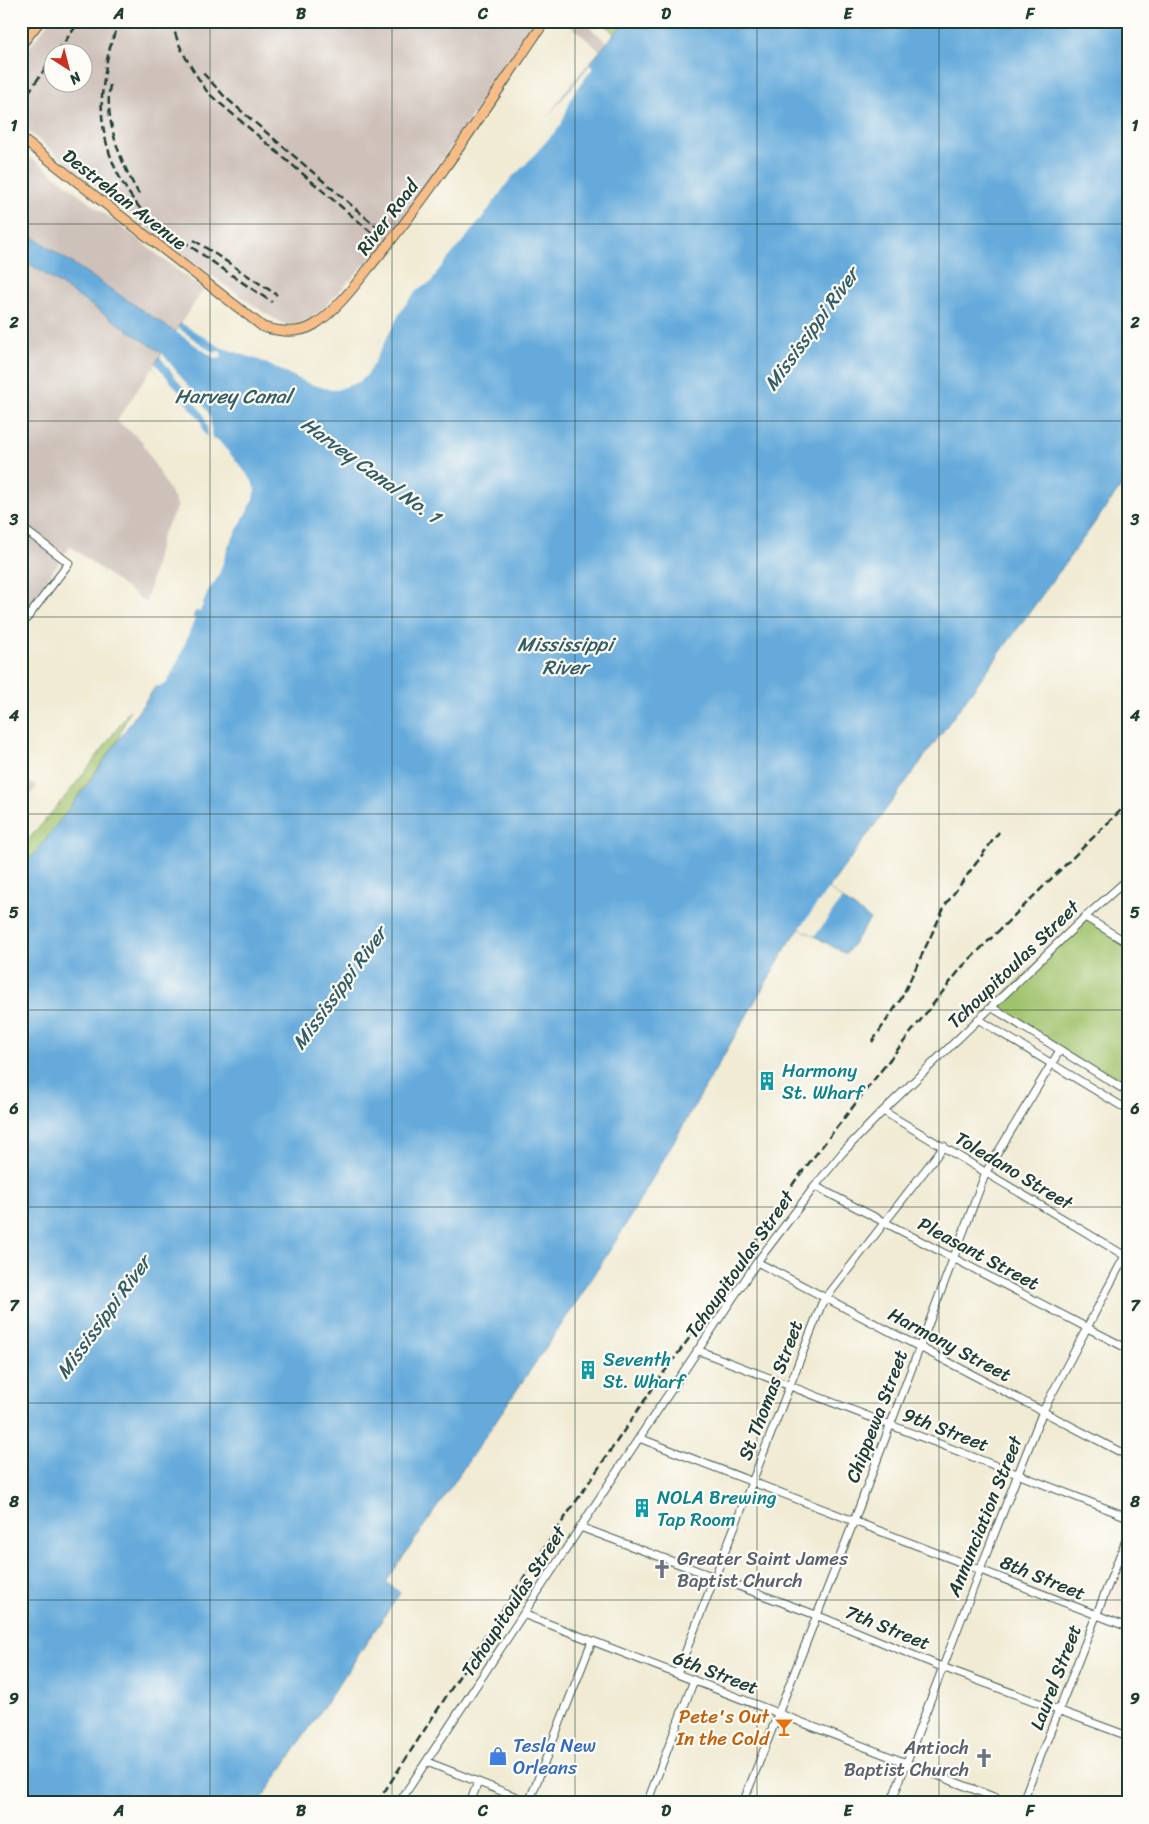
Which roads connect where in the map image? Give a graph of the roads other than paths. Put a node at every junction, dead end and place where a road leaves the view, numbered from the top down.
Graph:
1 (40, 21) edge
2 (545, 21) edge
3 (21, 45) edge
4 (21, 138) edge
5 (209, 286) joint
6 (21, 527) edge
7 (21, 626) edge
8 (1128, 879) edge
9 (1086, 917) junction
10 (1128, 943) edge
11 (991, 1007) junction
12 (978, 1019) junction
13 (1060, 1050) junction
14 (1051, 1064) junction
15 (1128, 1092) edge
16 (1128, 1110) edge
17 (883, 1111) junction
18 (944, 1146) junction
19 (986, 1172) junction
20 (815, 1186) junction
21 (885, 1223) junction
22 (1127, 1254) edge
23 (953, 1258) junction
24 (757, 1262) junction
25 (825, 1297) junction
26 (1086, 1328) junction
27 (919, 1347) junction
28 (697, 1350) junction
29 (1128, 1350) edge
30 (789, 1386) junction
31 (1043, 1411) junction
32 (890, 1425) junction
33 (639, 1438) junction
34 (1128, 1456) edge
35 (1017, 1474) junction
36 (752, 1482) junction
37 (1128, 1517) edge
38 (854, 1521) junction
39 (580, 1527) junction
40 (1128, 1535) edge
41 (980, 1570) junction
42 (714, 1576) junction
43 (523, 1614) junction
44 (816, 1615) junction
45 (1096, 1616) junction
46 (1128, 1628) edge
47 (592, 1641) junction
48 (942, 1667) junction
49 (677, 1674) junction
50 (694, 1680) junction
51 (1060, 1710) junction
52 (778, 1713) junction
53 (1128, 1736) edge
54 (427, 1762) junction
55 (906, 1762) junction
56 (478, 1782) junction
57 (531, 1802) edge
58 (399, 1803) edge
59 (470, 1803) edge
60 (647, 1803) edge
61 (743, 1803) edge
62 (891, 1803) edge
63 (1009, 1803) edge
64 (1022, 1803) edge

1 - 3 main road
2 - 5 main road, River Road
4 - 5 main road, Destrehan Avenue
6 - 7 street
8 - 9 street, Tchoupitoulas Street
9 - 10 street
9 - 11 street, Tchoupitoulas Street
11 - 12 street, Tchoupitoulas Street
11 - 13 street
12 - 14 street
12 - 17 street, Tchoupitoulas Street
13 - 14 street, Chippewa Street
13 - 15 street
14 - 16 street
14 - 19 street, Chippewa Street
17 - 18 street, Toledano Street
17 - 20 street, Tchoupitoulas Street
18 - 19 street, Toledano Street
18 - 21 street, St Thomas Street
19 - 22 street, Toledano Street
19 - 23 street, Chippewa Street
20 - 21 street, Pleasant Street
20 - 24 street, Tchoupitoulas Street
21 - 23 street, Pleasant Street
21 - 25 street, St Thomas Street
22 - 26 street, Annunciation Street
23 - 26 street, Pleasant Street
23 - 27 street, Chippewa Street
24 - 25 street, Harmony Street
24 - 28 street, Tchoupitoulas Street
25 - 27 street, Harmony Street
25 - 30 street, St Thomas Street
26 - 29 street, Pleasant Street
26 - 31 street, Annunciation Street
27 - 31 street, Harmony Street
27 - 32 street, Chippewa Street
28 - 30 street, 9th Street
28 - 33 street, Tchoupitoulas Street
30 - 32 street, 9th Street
30 - 36 street, St Thomas Street
31 - 34 street, Harmony Street
31 - 35 street, Annunciation Street
32 - 35 street, 9th Street
32 - 38 street, Chippewa Street
33 - 36 street, 8th Street
33 - 39 street, Tchoupitoulas Street
35 - 37 street, 9th Street
35 - 41 street, Annunciation Street
36 - 38 street, 8th Street
36 - 42 street, St Thomas Street
38 - 41 street, 8th Street
38 - 44 street, Chippewa Street
39 - 42 street, 7th Street
39 - 43 street, Tchoupitoulas Street
40 - 45 street, Laurel Street
41 - 45 street, 8th Street
41 - 48 street, Annunciation Street
42 - 44 street, 7th Street
42 - 49 street, St Thomas Street
43 - 47 street, 6th Street
43 - 54 street, Tchoupitoulas Street
44 - 48 street, 7th Street
44 - 52 street, Chippewa Street
45 - 46 street, 8th Street
45 - 51 street, Laurel Street
47 - 49 street, 6th Street
47 - 57 street
48 - 51 street, 7th Street
48 - 55 street, Annunciation Street
49 - 50 street, 6th Street
50 - 52 street, 6th Street
50 - 60 street
51 - 53 street, 7th Street
51 - 64 street, Laurel Street
52 - 55 street, 6th Street
52 - 61 street, Chippewa Street
54 - 56 street
54 - 58 street, Tchoupitoulas Street
55 - 62 street, Annunciation Street
55 - 63 street, 6th Street
56 - 57 street
56 - 59 street

